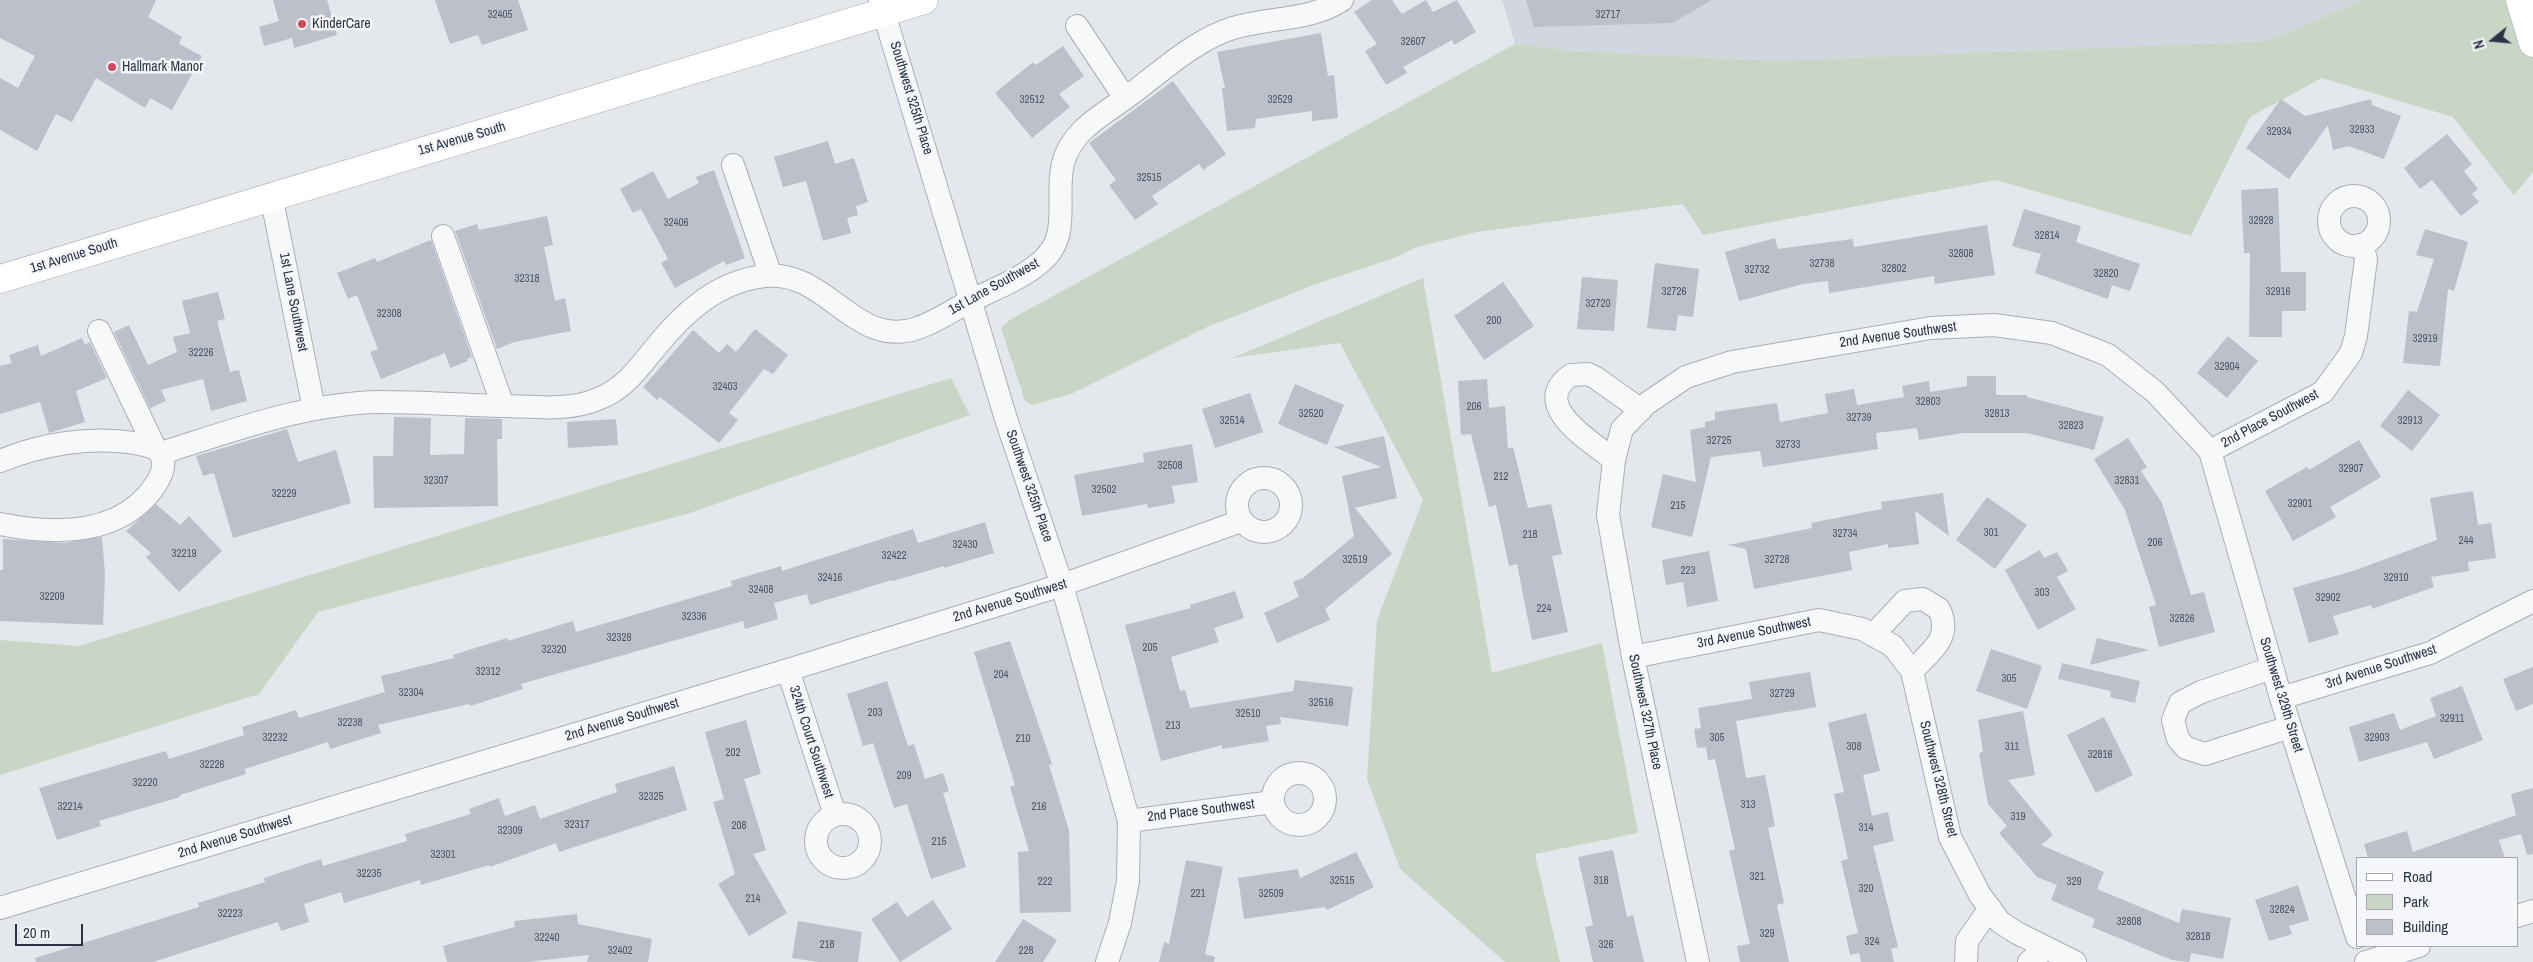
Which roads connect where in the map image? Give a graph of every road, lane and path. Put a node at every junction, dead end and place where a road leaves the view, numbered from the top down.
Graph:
1 (924, 0) edge
2 (1342, 0) edge
3 (2520, 0) edge
4 (1317, 5) edge
5 (883, 7) edge
6 (1077, 26) dead end
7 (2533, 43) edge
8 (1125, 98) junction
9 (733, 165) dead end
10 (271, 195) junction
11 (444, 236) dead end
12 (2362, 245) dead end
13 (771, 276) junction
14 (0, 279) edge
15 (972, 300) junction
16 (99, 332) dead end
17 (503, 406) junction
18 (1644, 407) junction
19 (314, 409) junction
20 (158, 451) junction
21 (2210, 451) junction
22 (1614, 460) junction
23 (0, 461) edge
24 (1241, 521) dead end
25 (0, 524) edge
26 (1062, 585) junction
27 (2533, 601) edge
28 (1873, 636) junction
29 (1634, 658) junction
30 (2272, 668) junction
31 (788, 670) junction
32 (1912, 671) junction
33 (2280, 698) junction
34 (2290, 727) junction
35 (1273, 802) dead end
36 (835, 815) dead end
37 (1129, 820) junction
38 (0, 908) edge
39 (1990, 908) junction
40 (2533, 911) edge
41 (2518, 916) edge
42 (2356, 934) edge
43 (2360, 947) edge
44 (2416, 947) edge
45 (2038, 955) edge
46 (1107, 962) edge
47 (1698, 962) edge
48 (1966, 962) edge
49 (2075, 962) edge
50 (2365, 962) edge

1 - 5 main road, 1st Avenue South
2 - 4 street, 1st Lane Southwest
3 - 7 main road
4 - 8 street, 1st Lane Southwest
5 - 10 main road, 1st Avenue South
5 - 15 street, Southwest 325th Place
6 - 8 street
8 - 15 street, 1st Lane Southwest
9 - 13 street
10 - 14 main road, 1st Avenue South
10 - 19 street, 1st Lane Southwest
11 - 17 street
12 - 21 street, 2nd Place Southwest
13 - 15 street, 1st Lane Southwest
13 - 17 street, 1st Lane Southwest
15 - 26 street, Southwest 325th Place
16 - 20 street
17 - 19 street, 1st Lane Southwest
18 - 21 street, 2nd Avenue Southwest
18 - 22 street, Southwest 327th Place
18 - 22 street
19 - 20 street, 1st Lane Southwest
20 - 23 street
20 - 25 street
21 - 30 street, Southwest 329th Street
22 - 29 street, Southwest 327th Place
24 - 26 street, 2nd Avenue Southwest
26 - 31 street, 2nd Avenue Southwest
26 - 37 street, Southwest 325th Place
27 - 33 street, 3rd Avenue Southwest
28 - 29 street, 3rd Avenue Southwest
28 - 32 street, 3rd Avenue Southwest
28 - 32 street
29 - 47 street, Southwest 327th Place
30 - 33 street, Southwest 329th Street
30 - 34 street
31 - 36 street, 324th Court Southwest
31 - 38 street, 2nd Avenue Southwest
32 - 39 street, Southwest 328th Street
33 - 34 street, Southwest 329th Street
34 - 42 street, Southwest 329th Street
35 - 37 street, 2nd Place Southwest
37 - 46 street, Southwest 325th Place
39 - 45 street, Southwest 328th Street
39 - 48 street
40 - 41 street
43 - 50 street
44 - 50 street
45 - 49 street, Southwest 328th Street

